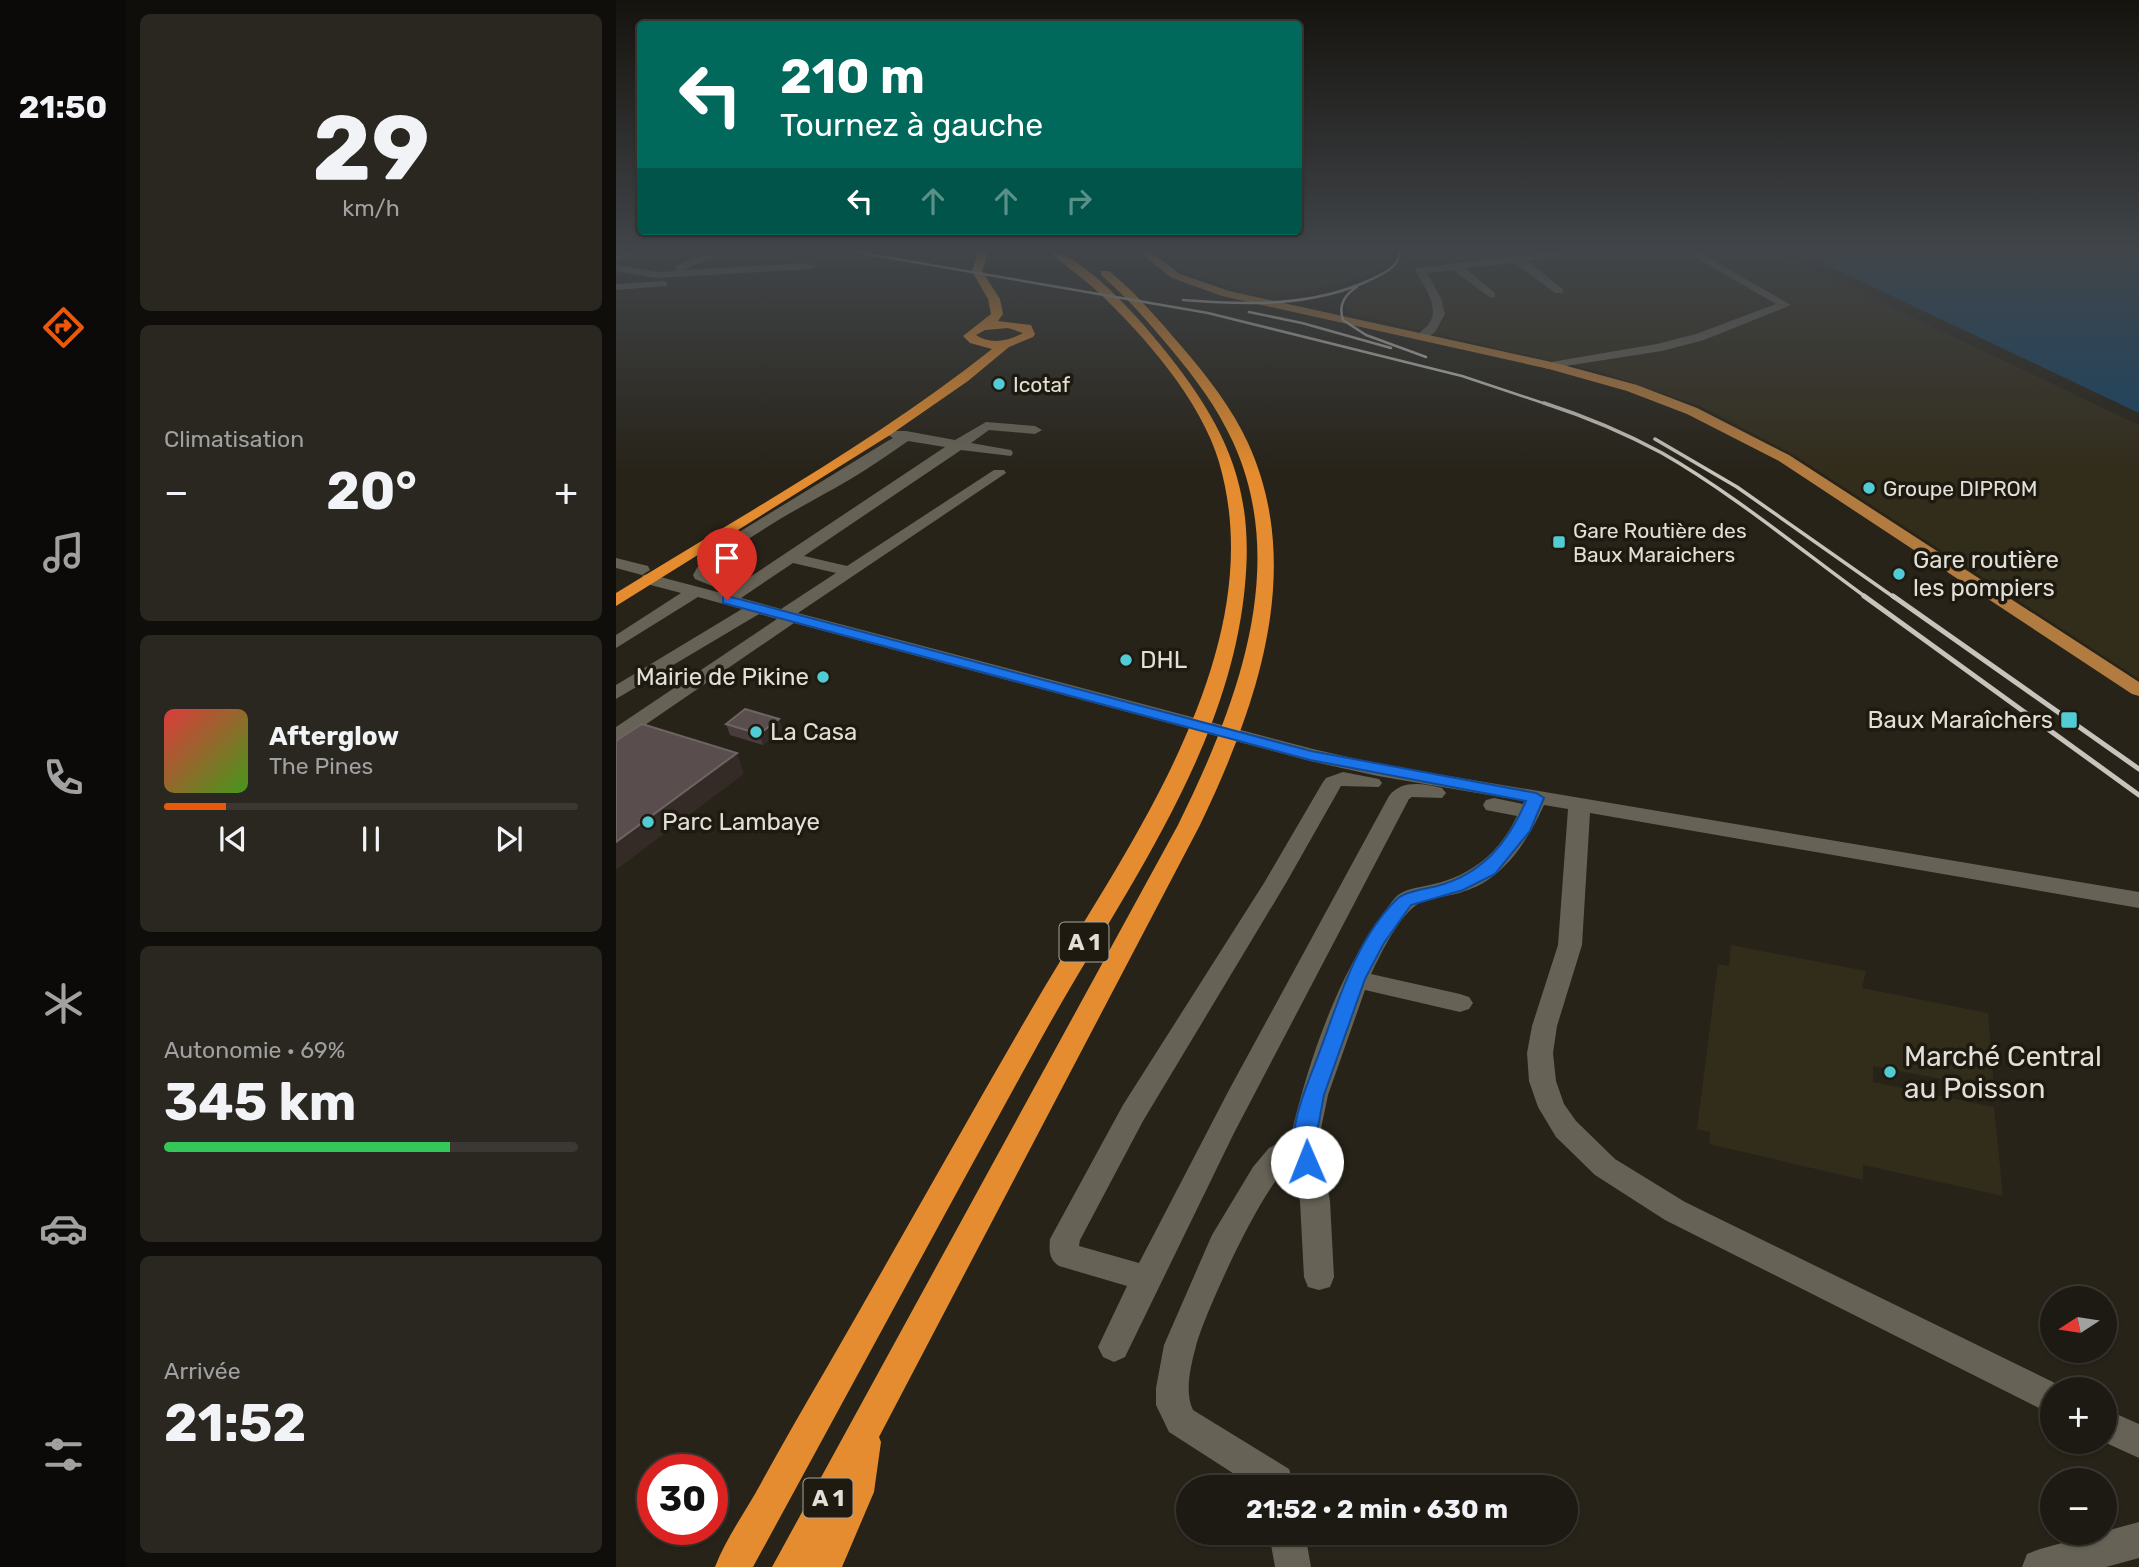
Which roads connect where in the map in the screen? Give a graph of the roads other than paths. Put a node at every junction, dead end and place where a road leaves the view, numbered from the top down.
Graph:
1 (998, 325) edge
2 (1018, 325) edge
3 (1137, 325) edge
4 (1157, 325) edge
5 (1368, 325) edge
6 (1434, 325) edge
7 (1732, 325) edge
8 (985, 326) joint
9 (1420, 337) junction
10 (977, 342) junction
11 (1005, 344) junction
12 (1551, 366) junction
13 (1035, 430) dead end
14 (885, 432) junction
15 (906, 435) junction
16 (954, 446) junction
17 (1006, 453) dead end
18 (844, 458) junction
19 (867, 463) junction
20 (914, 472) junction
21 (999, 474) dead end
22 (790, 557) junction
23 (616, 563) edge
24 (850, 572) junction
25 (635, 574) edge
26 (616, 587) edge
27 (696, 592) junction
28 (733, 596) junction
29 (616, 601) edge
30 (756, 608) junction
31 (787, 617) junction
32 (616, 643) edge
33 (2139, 690) edge
34 (616, 693) edge
35 (616, 736) edge
36 (1408, 790) junction
37 (1533, 805) junction
38 (1579, 806) junction
39 (2139, 900) edge
40 (1356, 979) junction
41 (1461, 1003) dead end
42 (1304, 1143) junction
43 (1318, 1277) dead end
44 (1146, 1278) junction
45 (1114, 1347) dead end
46 (2040, 1393) edge
47 (865, 1430) junction
48 (2117, 1431) edge
49 (2139, 1442) edge
50 (1264, 1475) edge
51 (2139, 1540) edge
52 (1289, 1545) edge
53 (733, 1567) edge
54 (790, 1567) edge
55 (824, 1567) edge
56 (1293, 1567) edge
57 (2039, 1567) edge

1 - 8 highway
2 - 11 highway
3 - 53 highway, A 1
4 - 47 highway, A 1
5 - 9 main road
6 - 9 street
7 - 12 street
8 - 10 highway
9 - 12 main road
10 - 11 highway
10 - 25 highway
11 - 14 highway
12 - 33 main road
13 - 16 street
14 - 15 street
14 - 18 highway
15 - 16 street
15 - 19 street
16 - 17 street
16 - 20 street
18 - 19 street
18 - 25 highway
19 - 20 street
19 - 28 street
20 - 22 street
21 - 24 street
22 - 24 street
22 - 28 street
23 - 25 street
24 - 31 street
25 - 26 highway
25 - 27 street
25 - 29 highway
27 - 28 street
27 - 32 street
28 - 30 street
30 - 31 street
30 - 34 street
31 - 35 street
31 - 37 street
36 - 37 street
36 - 44 street
36 - 44 street
37 - 38 street
37 - 40 street
38 - 39 street
38 - 46 street
40 - 41 street
40 - 42 street
42 - 43 street
42 - 50 street
44 - 45 street
47 - 54 highway, A 1
47 - 55 highway
48 - 49 street
51 - 57 street
52 - 56 street

